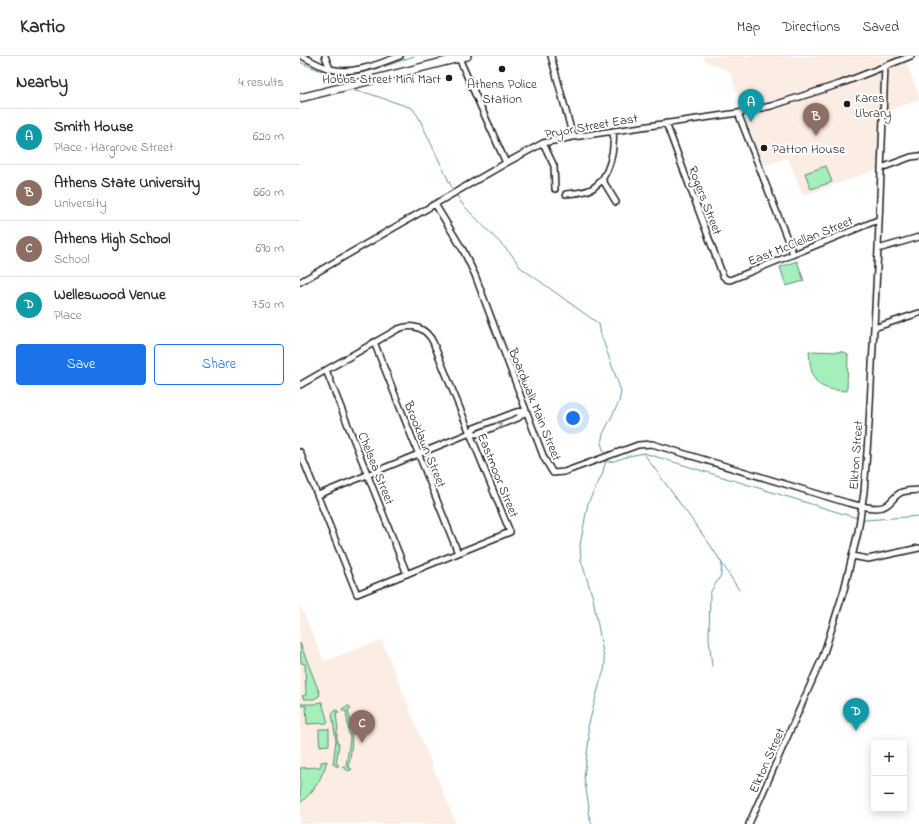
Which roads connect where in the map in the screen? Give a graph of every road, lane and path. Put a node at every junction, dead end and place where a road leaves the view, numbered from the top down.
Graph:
1 (302, 56) edge
2 (324, 56) edge
3 (400, 56) edge
4 (467, 56) edge
5 (551, 56) edge
6 (911, 56) edge
7 (394, 57) edge
8 (459, 57) edge
9 (885, 66) junction
10 (330, 69) junction
11 (300, 98) edge
12 (738, 113) junction
13 (666, 123) junction
14 (613, 131) junction
15 (572, 137) junction
16 (543, 144) junction
17 (919, 156) edge
18 (506, 163) junction
19 (881, 168) junction
20 (602, 179) junction
21 (555, 189) dead end
22 (566, 194) dead end
23 (616, 202) dead end
24 (435, 204) junction
25 (878, 220) junction
26 (919, 237) edge
27 (878, 249) junction
28 (793, 254) junction
29 (730, 280) joint
30 (300, 282) edge
31 (919, 313) edge
32 (874, 328) junction
33 (374, 342) junction
34 (326, 370) junction
35 (300, 385) edge
36 (526, 411) junction
37 (470, 433) junction
38 (300, 452) edge
39 (418, 454) junction
40 (368, 474) junction
41 (919, 490) edge
42 (318, 495) junction
43 (862, 506) junction
44 (919, 548) edge
45 (458, 553) junction
46 (852, 556) junction
47 (407, 574) junction
48 (749, 824) edge

1 - 10 street
2 - 10 street
3 - 7 street
4 - 8 main road
5 - 15 street
6 - 9 street, Pryor Street East
7 - 10 street
8 - 11 main road
8 - 18 street
9 - 12 street, Pryor Street East
9 - 19 street, Elkton Street
12 - 13 street, Pryor Street East
12 - 28 street
13 - 14 street, Pryor Street East
13 - 29 street, Rogers Street
14 - 15 street, Pryor Street East
14 - 20 street
15 - 16 street, Pryor Street East
16 - 18 street, Pryor Street East
16 - 21 street
17 - 19 street
18 - 24 street, Pryor Street East
19 - 25 street, Elkton Street
20 - 22 street
20 - 23 street
24 - 30 street, Pryor Street East
24 - 36 street, Boardwalk Main Street
25 - 27 street, Elkton Street
25 - 28 street, East McClellan Street
26 - 27 street
27 - 32 street, Elkton Street
28 - 29 street, East McClellan Street
31 - 32 street
32 - 43 street, Elkton Street
33 - 34 street, Eastmoor Street
33 - 37 street, Eastmoor Street
33 - 39 street, Brooklawn Street
34 - 35 street, Eastmoor Street
34 - 40 street, Chelsea Street
36 - 37 street
36 - 43 street, Boardwalk Main Street
37 - 39 street
37 - 45 street, Eastmoor Street
38 - 42 street, Eastmoor Street
39 - 40 street
39 - 45 street, Brooklawn Street
40 - 42 street
40 - 47 street, Chelsea Street
41 - 43 street
42 - 47 street, Eastmoor Street
43 - 46 street, Elkton Street
44 - 46 street
45 - 47 street, Eastmoor Street
46 - 48 street, Elkton Street

